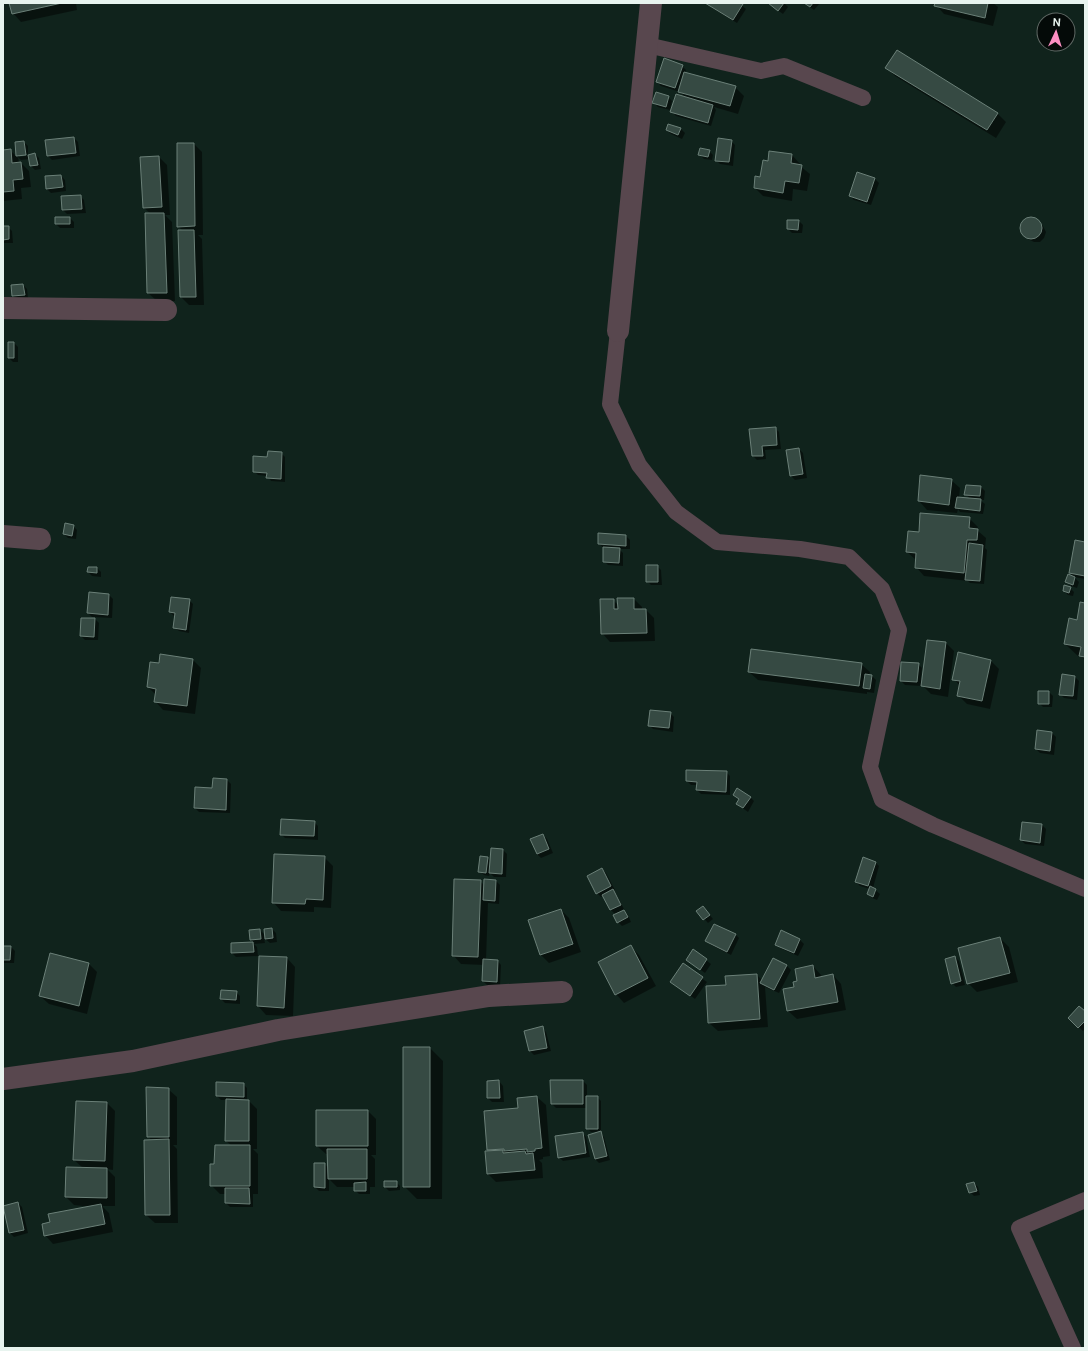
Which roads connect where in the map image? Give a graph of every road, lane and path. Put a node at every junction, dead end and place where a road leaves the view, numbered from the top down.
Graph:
1 (651, 3) edge
2 (647, 44) junction
3 (863, 98) dead end
4 (3, 308) edge
5 (166, 310) dead end
6 (618, 331) joint
7 (3, 536) edge
8 (40, 539) dead end
9 (1085, 889) edge
10 (562, 992) dead end
11 (3, 1079) edge
12 (1085, 1200) edge
13 (1073, 1348) edge

1 - 2 street
2 - 3 lane
2 - 6 street
4 - 5 street
6 - 9 lane
7 - 8 street
10 - 11 street
12 - 13 lane

